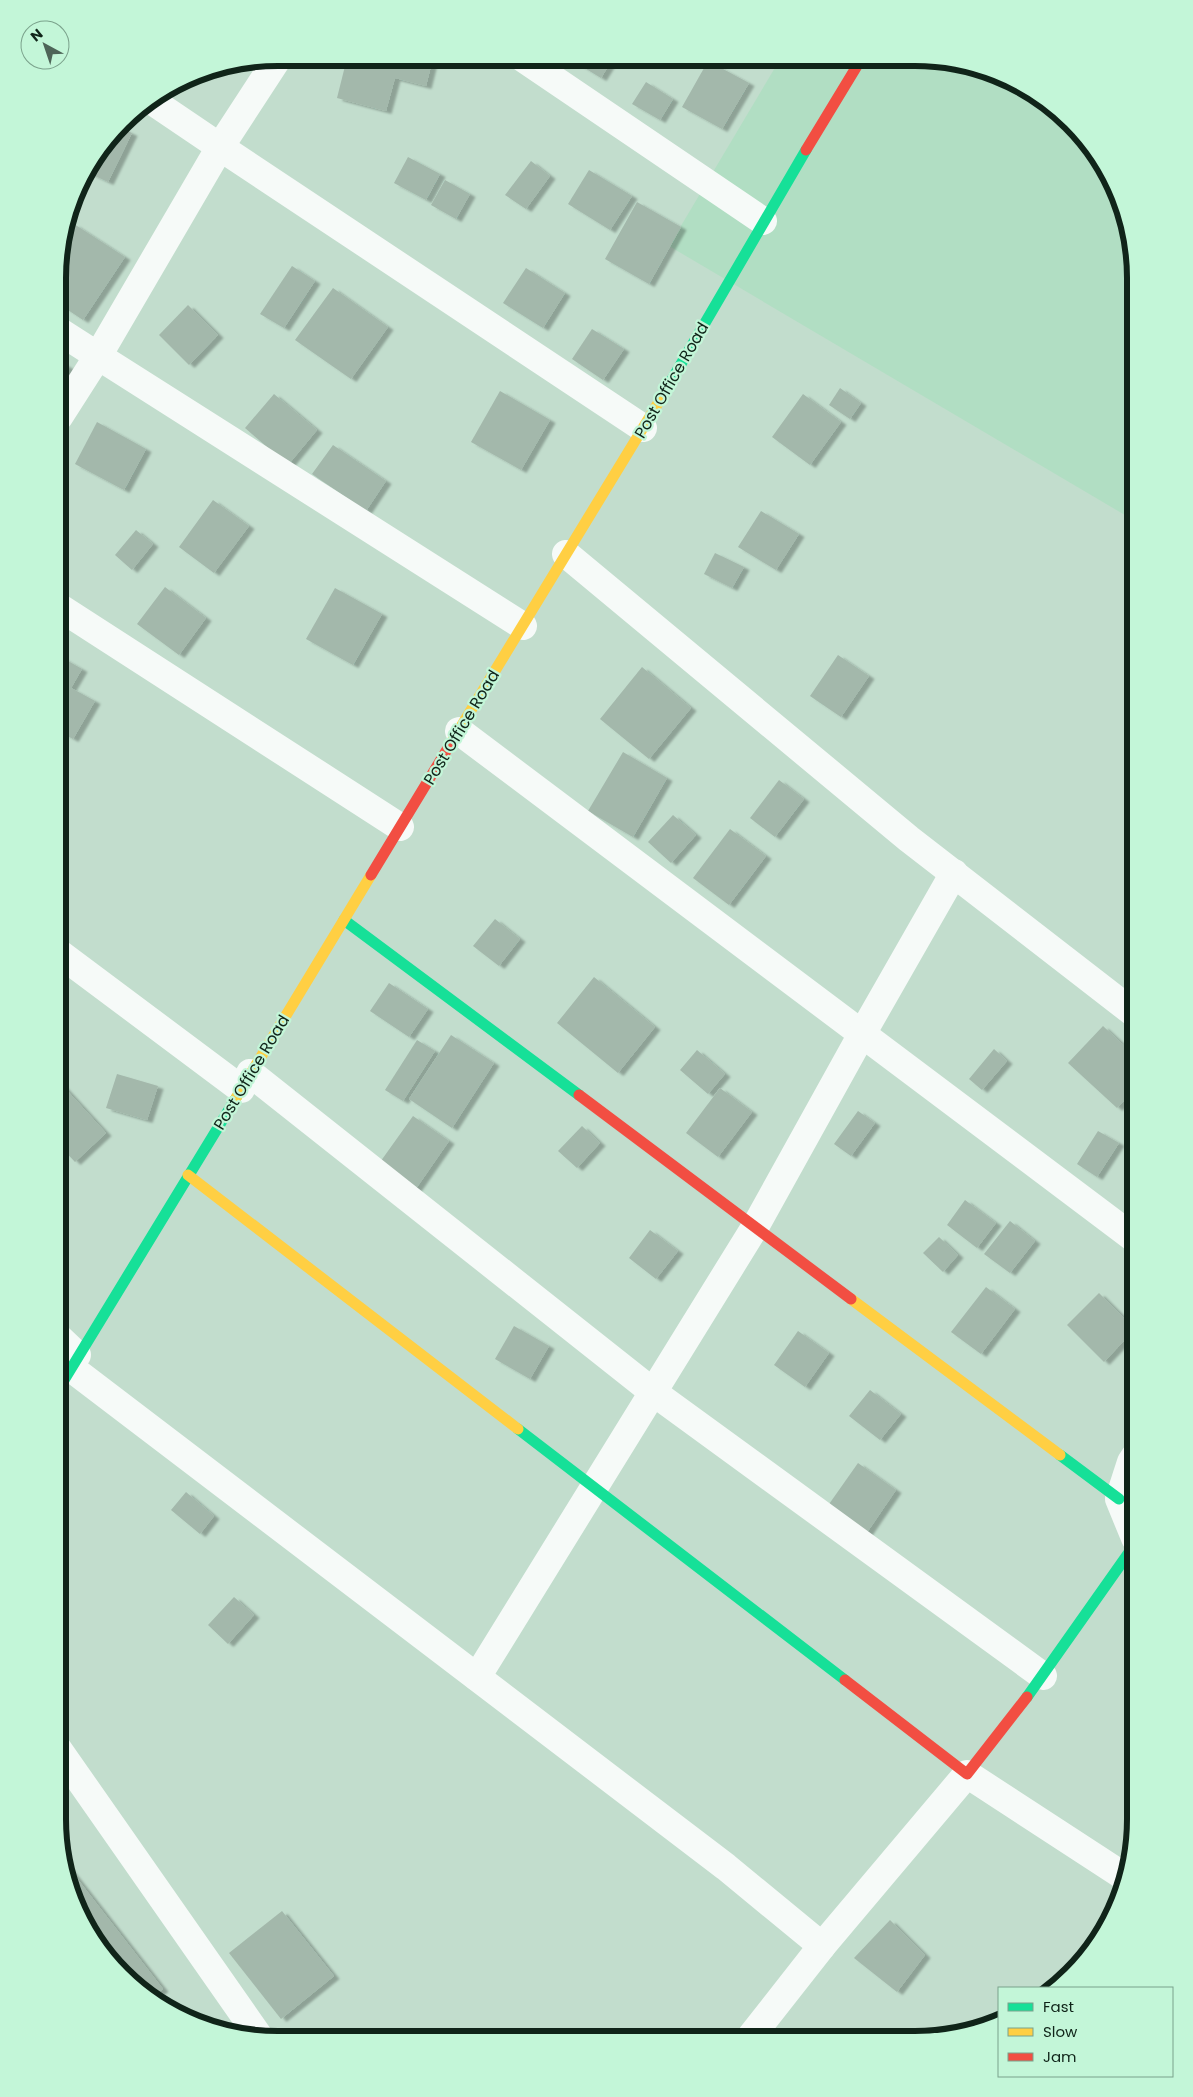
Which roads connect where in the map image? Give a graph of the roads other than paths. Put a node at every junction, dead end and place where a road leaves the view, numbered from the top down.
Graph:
1 (273, 66) edge
2 (534, 66) edge
3 (857, 66) edge
4 (157, 105) edge
5 (220, 147) junction
6 (763, 221) junction
7 (66, 335) edge
8 (98, 356) junction
9 (66, 406) edge
10 (643, 428) junction
11 (566, 554) junction
12 (66, 612) edge
13 (523, 626) junction
14 (459, 731) junction
15 (400, 827) junction
16 (954, 873) junction
17 (344, 920) junction
18 (66, 958) edge
19 (1127, 1008) edge
20 (862, 1034) junction
21 (245, 1081) junction
22 (188, 1175) junction
23 (755, 1227) junction
24 (1127, 1233) edge
25 (69, 1371) edge
26 (653, 1392) junction
27 (1127, 1474) edge
28 (595, 1488) junction
29 (1119, 1499) junction
30 (1127, 1518) edge
31 (1127, 1555) edge
32 (1043, 1676) junction
33 (477, 1677) junction
34 (66, 1760) edge
35 (967, 1774) junction
36 (1120, 1874) edge
37 (822, 1946) junction
38 (254, 2029) edge
39 (755, 2031) edge

1 - 5 street
2 - 6 street
3 - 6 street, Post Office Road
4 - 5 street
5 - 8 street
5 - 10 street
6 - 10 street, Post Office Road
7 - 8 street
8 - 9 street
8 - 13 street
10 - 11 street, Post Office Road
11 - 13 street, Post Office Road
11 - 16 street
12 - 15 street
13 - 14 street, Post Office Road
14 - 15 street, Post Office Road
14 - 20 street
15 - 17 street, Post Office Road
16 - 19 street
16 - 20 street
17 - 21 street, Post Office Road
17 - 23 street
18 - 21 street
20 - 23 street
20 - 24 street
21 - 22 street, Post Office Road
21 - 26 street
22 - 25 street, Post Office Road
22 - 28 street
23 - 26 street
23 - 29 street
25 - 33 street
26 - 28 street
26 - 32 street
27 - 29 street
28 - 33 street
28 - 35 street
29 - 30 street
31 - 32 street
32 - 35 street
33 - 37 street
34 - 38 street
35 - 36 street
35 - 37 street
37 - 39 street

